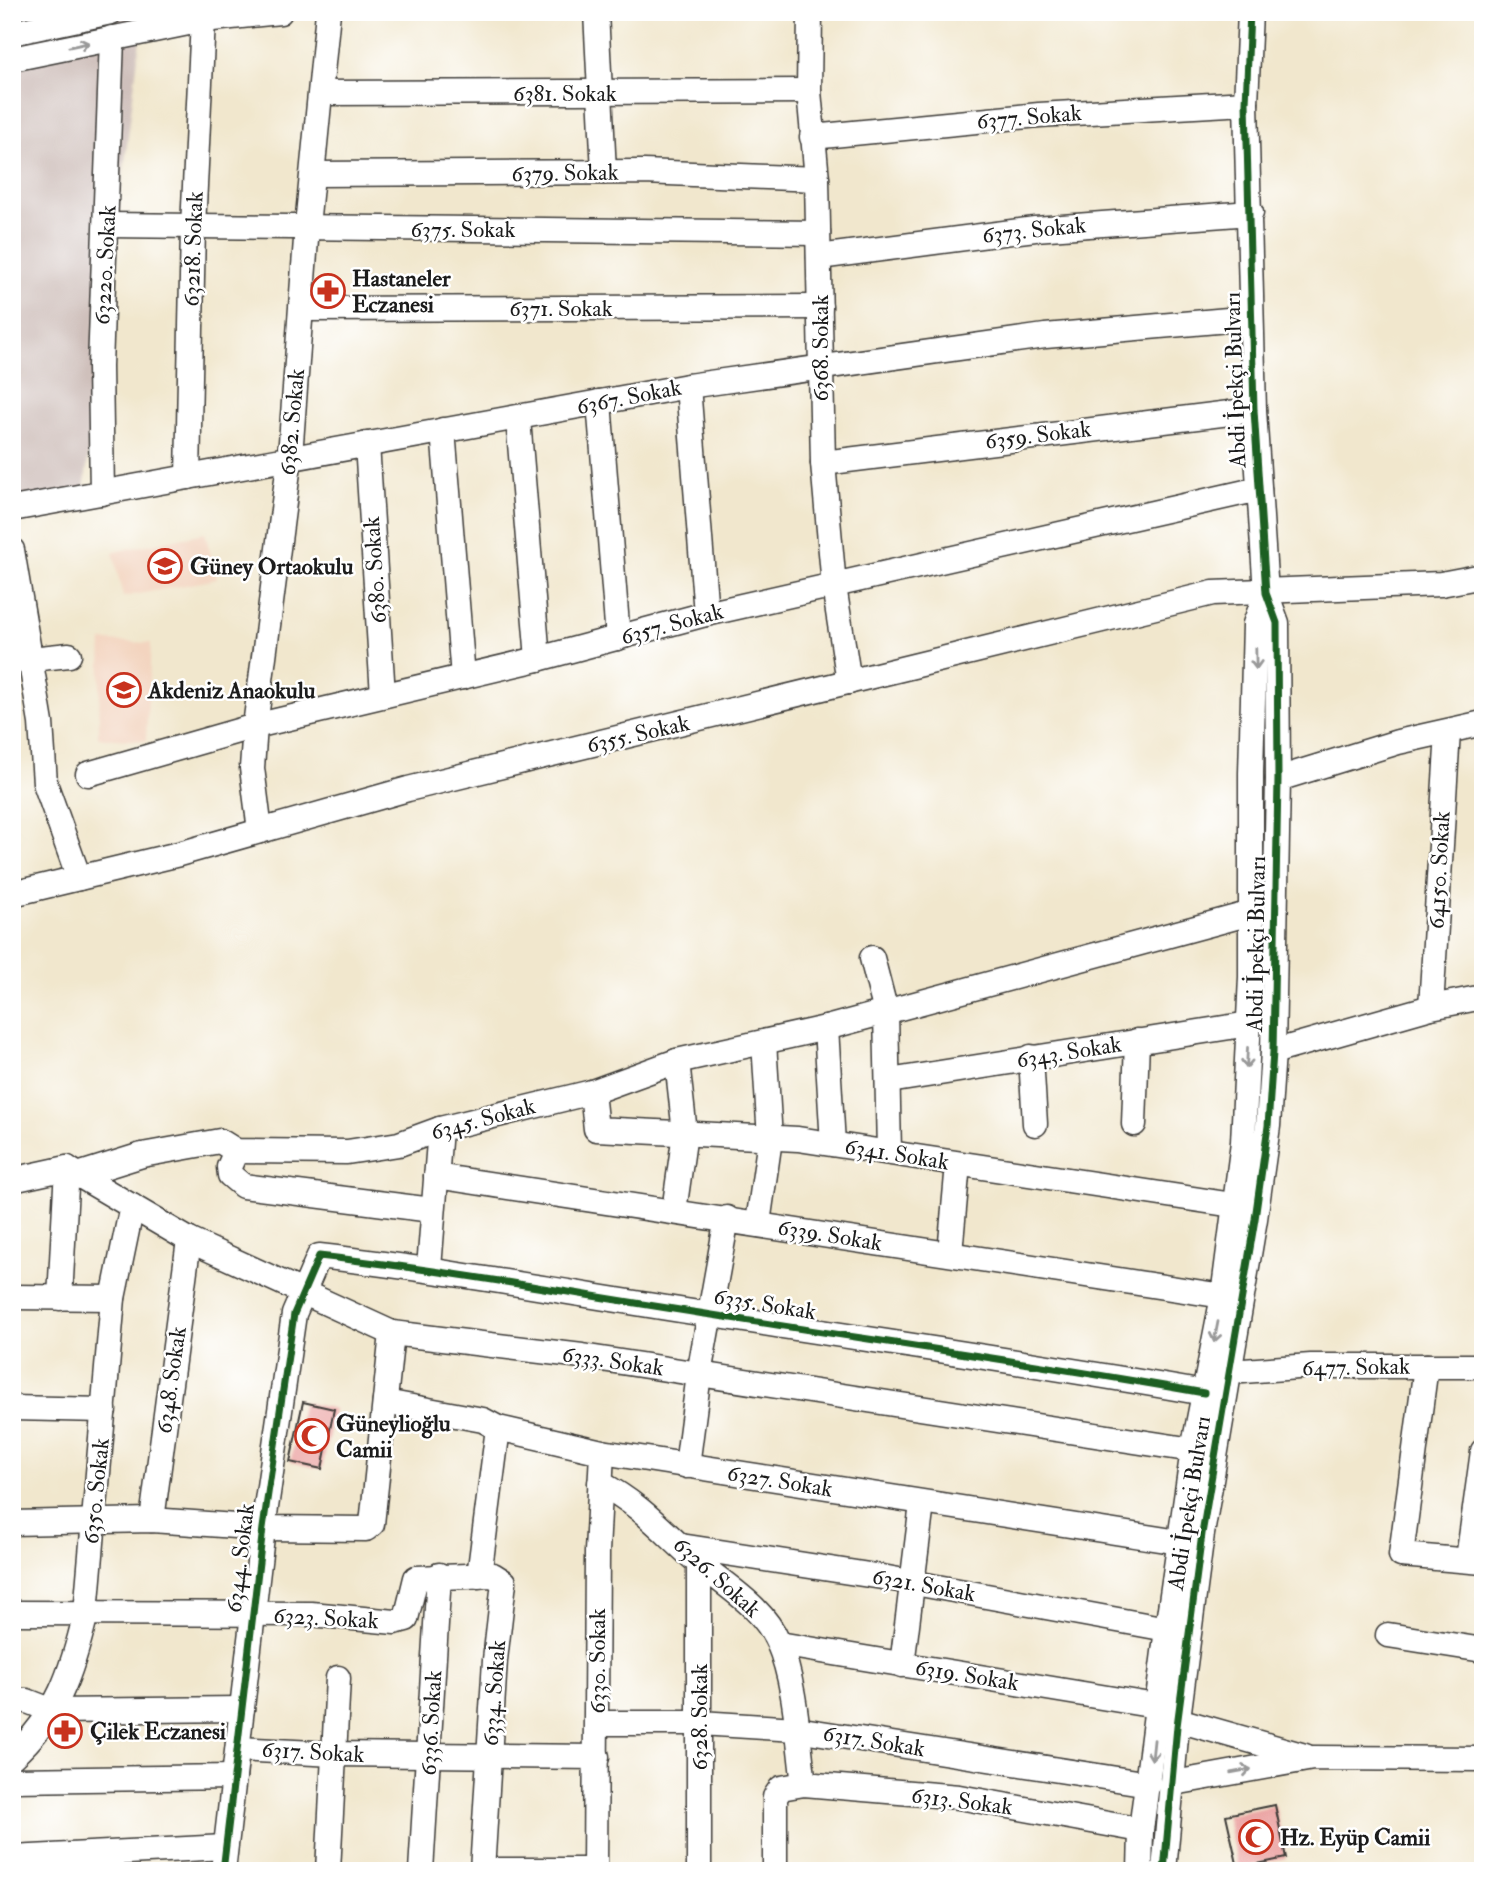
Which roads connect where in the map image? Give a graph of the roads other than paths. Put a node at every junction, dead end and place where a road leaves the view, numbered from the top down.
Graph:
1 (111, 12) edge
2 (280, 12) edge
3 (328, 12) edge
4 (596, 12) edge
5 (810, 12) edge
6 (1250, 12) edge
7 (203, 20) junction
8 (12, 33) edge
9 (113, 37) junction
10 (12, 59) edge
11 (809, 92) junction
12 (321, 93) junction
13 (598, 93) junction
14 (1246, 103) junction
15 (812, 137) junction
16 (604, 172) junction
17 (314, 174) junction
18 (817, 178) junction
19 (1251, 213) junction
20 (108, 225) junction
21 (307, 226) junction
22 (193, 227) junction
23 (819, 245) junction
24 (820, 307) junction
25 (302, 309) junction
26 (1251, 318) junction
27 (818, 368) junction
28 (688, 386) junction
29 (599, 402) junction
30 (1254, 410) junction
31 (517, 419) junction
32 (443, 430) junction
33 (367, 444) junction
34 (290, 456) junction
35 (823, 463) junction
36 (188, 477) junction
37 (1259, 489) junction
38 (102, 493) junction
39 (12, 509) edge
40 (12, 550) edge
41 (1483, 576) edge
42 (834, 586) junction
43 (1266, 593) junction
44 (706, 614) junction
45 (618, 638) junction
46 (69, 655) dead end
47 (22, 659) edge
48 (538, 659) junction
49 (463, 677) junction
50 (849, 682) junction
51 (383, 695) junction
52 (1483, 723) edge
53 (255, 726) junction
54 (1447, 732) junction
55 (88, 774) dead end
56 (1278, 779) junction
57 (260, 831) junction
58 (79, 878) junction
59 (12, 894) edge
60 (1251, 913) junction
61 (872, 958) dead end
62 (1483, 997) edge
63 (1431, 1007) junction
64 (886, 1012) junction
65 (1249, 1024) junction
66 (826, 1028) junction
67 (1137, 1041) junction
68 (764, 1042) junction
69 (1273, 1052) junction
70 (1031, 1057) junction
71 (677, 1061) junction
72 (889, 1081) junction
73 (592, 1092) junction
74 (1035, 1124) dead end
75 (1134, 1124) dead end
76 (440, 1129) junction
77 (685, 1133) junction
78 (770, 1139) junction
79 (833, 1144) junction
80 (236, 1151) junction
81 (889, 1152) junction
82 (958, 1164) junction
83 (72, 1172) junction
84 (436, 1176) junction
85 (12, 1180) edge
86 (1233, 1205) junction
87 (132, 1206) junction
88 (432, 1210) junction
89 (674, 1211) junction
90 (727, 1219) junction
91 (758, 1223) junction
92 (190, 1240) junction
93 (950, 1254) junction
94 (319, 1256) joint
95 (429, 1268) junction
96 (302, 1292) junction
97 (1223, 1296) junction
98 (12, 1297) edge
99 (60, 1298) junction
100 (113, 1298) junction
101 (711, 1315) junction
102 (392, 1333) junction
103 (1426, 1366) junction
104 (1483, 1366) edge
105 (1230, 1372) junction
106 (699, 1374) junction
107 (1204, 1393) junction
108 (385, 1402) junction
109 (12, 1408) edge
110 (104, 1410) junction
111 (499, 1428) junction
112 (1193, 1450) junction
113 (1483, 1451) edge
114 (602, 1452) junction
115 (687, 1466) junction
116 (600, 1483) junction
117 (922, 1504) junction
118 (152, 1520) junction
119 (12, 1523) edge
120 (93, 1524) junction
121 (263, 1528) junction
122 (1179, 1542) junction
123 (690, 1555) junction
124 (1475, 1560) edge
125 (439, 1575) junction
126 (479, 1576) junction
127 (911, 1582) junction
128 (12, 1613) edge
129 (86, 1614) junction
130 (253, 1615) junction
131 (1167, 1629) junction
132 (1388, 1635) dead end
133 (779, 1644) junction
134 (1483, 1650) edge
135 (902, 1665) junction
136 (338, 1678) dead end
137 (12, 1700) edge
138 (1156, 1706) junction
139 (242, 1709) junction
140 (53, 1712) junction
141 (1178, 1720) junction
142 (597, 1723) junction
143 (700, 1723) junction
144 (796, 1729) junction
145 (239, 1749) junction
146 (334, 1754) junction
147 (429, 1756) junction
148 (490, 1756) junction
149 (12, 1757) edge
150 (597, 1757) junction
151 (1312, 1758) junction
152 (1483, 1759) edge
153 (234, 1777) junction
154 (12, 1780) edge
155 (1174, 1783) junction
156 (1149, 1784) junction
157 (792, 1786) junction
158 (1141, 1830) junction
159 (12, 1858) edge
160 (224, 1859) edge
161 (123, 1861) edge
162 (1146, 1869) edge
163 (482, 1870) edge
164 (595, 1870) edge
165 (328, 1871) edge
166 (421, 1871) edge
167 (699, 1871) edge
168 (775, 1871) edge

1 - 8 street
2 - 7 street
3 - 12 street, 6382. Sokak
4 - 13 street
5 - 11 street, 6368. Sokak
6 - 14 street, Abdi İpekçi Bulvarı
7 - 9 street
7 - 22 street, 63218. Sokak
10 -> 9 street
9 - 20 street, 63220. Sokak
11 - 13 street, 6381. Sokak
11 - 15 street, 6368. Sokak
12 - 13 street, 6381. Sokak
12 - 17 street, 6382. Sokak
13 - 16 street
14 - 15 street, 6377. Sokak
14 - 19 street, Abdi İpekçi Bulvarı
15 - 18 street, 6368. Sokak
16 - 17 street, 6379. Sokak
16 - 18 street, 6379. Sokak
17 - 21 street, 6382. Sokak
18 - 23 street, 6368. Sokak
19 - 23 street, 6373. Sokak
19 - 26 street, Abdi İpekçi Bulvarı
20 - 22 street, 6375. Sokak
20 - 38 street, 63220. Sokak
21 - 22 street, 6375. Sokak
21 - 23 street, 6375. Sokak
21 - 25 street, 6382. Sokak
22 - 36 street, 63218. Sokak
23 - 24 street, 6368. Sokak
24 - 25 street, 6371. Sokak
24 - 27 street, 6368. Sokak
25 - 34 street, 6382. Sokak
26 - 27 street, 6367. Sokak
26 - 30 street, Abdi İpekçi Bulvarı
27 - 28 street, 6367. Sokak
27 - 35 street, 6368. Sokak
28 - 29 street, 6367. Sokak
28 - 44 street
29 - 31 street, 6367. Sokak
29 - 45 street
30 - 35 street, 6359. Sokak
30 - 37 street, Abdi İpekçi Bulvarı
31 - 32 street, 6367. Sokak
31 - 48 street
32 - 33 street, 6367. Sokak
32 - 49 street
33 - 34 street, 6367. Sokak
33 - 51 street, 6380. Sokak
34 - 36 street, 6367. Sokak
34 - 53 street, 6382. Sokak
35 - 42 street, 6368. Sokak
36 - 38 street, 6367. Sokak
37 - 42 street, 6357. Sokak
37 - 43 street, Abdi İpekçi Bulvarı
38 - 39 street, 6367. Sokak
40 - 47 street
41 - 43 street, 6355. Sokak
42 - 44 street, 6357. Sokak
42 - 50 street, 6368. Sokak
43 - 50 street, 6355. Sokak
43 - 56 street, Abdi İpekçi Bulvarı
43 -> 60 street, Abdi İpekçi Bulvarı
44 - 45 street, 6357. Sokak
45 - 48 street, 6357. Sokak
46 - 47 street
47 - 58 street
48 - 49 street, 6357. Sokak
49 - 51 street, 6357. Sokak
50 - 57 street, 6355. Sokak
51 - 53 street, 6357. Sokak
52 - 54 street
53 - 55 street, 6357. Sokak
53 - 57 street, 6382. Sokak
54 - 56 street
54 - 63 street, 64150. Sokak
56 - 69 street, Abdi İpekçi Bulvarı
57 - 58 street, 6355. Sokak
58 - 59 street, 6355. Sokak
60 - 64 street, 6345. Sokak
60 - 65 street, Abdi İpekçi Bulvarı
61 - 64 street
62 - 63 street
63 - 69 street
64 - 66 street, 6345. Sokak
64 - 72 street
65 - 67 street, 6343. Sokak
65 -> 86 street, Abdi İpekçi Bulvarı
66 - 68 street, 6345. Sokak
66 - 79 street
67 - 70 street, 6343. Sokak
67 - 75 street
68 - 71 street, 6345. Sokak
68 - 78 street
69 - 105 street, Abdi İpekçi Bulvarı
70 - 72 street, 6343. Sokak
70 - 74 street
71 - 73 street, 6345. Sokak
71 - 77 street
72 - 81 street
73 - 76 street, 6345. Sokak
73 - 77 street, 6341. Sokak
76 - 80 street, 6345. Sokak
76 - 84 street
77 - 78 street, 6341. Sokak
77 - 89 street
78 - 79 street, 6341. Sokak
78 - 91 street
79 - 81 street, 6341. Sokak
80 - 83 street, 6345. Sokak
80 - 88 street
81 - 82 street, 6341. Sokak
82 - 86 street, 6341. Sokak
82 - 93 street
83 - 85 street, 6345. Sokak
83 - 87 street, 6333. Sokak
83 - 99 street
84 - 88 street
84 - 89 street, 6339. Sokak
86 - 97 street, Abdi İpekçi Bulvarı
87 - 92 street, 6333. Sokak
87 - 100 street, 6350. Sokak
88 - 95 street
89 - 90 street, 6339. Sokak
90 - 91 street, 6339. Sokak
90 - 101 street
91 - 93 street, 6339. Sokak
92 - 96 street, 6333. Sokak
92 - 118 street, 6348. Sokak
93 - 97 street, 6339. Sokak
94 - 95 street, 6335. Sokak
94 - 96 street, 6344. Sokak
95 - 101 street, 6335. Sokak
96 - 102 street, 6333. Sokak
96 - 121 street, 6344. Sokak
97 -> 107 street, Abdi İpekçi Bulvarı
98 - 99 street
99 - 100 street
100 - 110 street, 6350. Sokak
101 - 106 street
101 - 107 street, 6335. Sokak
102 - 106 street, 6333. Sokak
102 - 108 street
103 - 104 street, 6477. Sokak
103 - 105 street, 6477. Sokak
103 - 124 street
105 - 141 street, Abdi İpekçi Bulvarı
106 - 112 street, 6333. Sokak
106 - 115 street
107 - 112 street, Abdi İpekçi Bulvarı
108 - 111 street, 6327. Sokak
108 - 121 street
109 - 110 street
110 - 120 street, 6350. Sokak
111 - 114 street, 6327. Sokak
111 - 126 street
112 - 122 street, Abdi İpekçi Bulvarı
113 - 124 street
114 - 115 street, 6327. Sokak
114 - 116 street, 6330. Sokak
115 - 117 street, 6327. Sokak
116 - 123 street, 6326. Sokak
116 - 142 street, 6330. Sokak
117 - 122 street, 6327. Sokak
117 - 127 street
118 - 120 street
118 - 121 street
119 - 120 street
120 - 129 street, 6350. Sokak
121 - 130 street, 6344. Sokak
122 - 131 street, Abdi İpekçi Bulvarı
123 - 127 street, 6321. Sokak
123 - 133 street, 6326. Sokak
123 - 143 street, 6328. Sokak
125 - 126 street, 6334. Sokak
125 - 130 street, 6323. Sokak
125 - 147 street, 6336. Sokak
126 - 148 street, 6334. Sokak
127 - 131 street, 6321. Sokak
127 - 135 street
128 - 129 street, 6323. Sokak
129 - 130 street, 6323. Sokak
129 - 140 street, 6350. Sokak
130 - 139 street, 6344. Sokak
131 - 138 street, Abdi İpekçi Bulvarı
132 - 134 street
133 - 135 street, 6319. Sokak
133 - 144 street, 6326. Sokak
135 - 138 street, 6319. Sokak
136 - 146 street
137 - 140 street, 6317. Sokak
138 -> 156 street, Abdi İpekçi Bulvarı
139 - 140 street, 6317. Sokak
139 - 145 street, 6344. Sokak
140 - 149 street, 6350. Sokak
141 - 151 street
141 - 155 street, Abdi İpekçi Bulvarı
142 - 143 street, 6317. Sokak
142 - 150 street, 6330. Sokak
143 - 144 street, 6317. Sokak
143 - 167 street, 6328. Sokak
144 - 156 street, 6317. Sokak
144 - 157 street, 6326. Sokak
145 - 146 street, 6317. Sokak
145 - 153 street, 6344. Sokak
146 - 147 street, 6317. Sokak
146 - 165 street
147 - 148 street, 6317. Sokak
147 - 166 street, 6336. Sokak
148 - 150 street, 6317. Sokak
148 - 163 street, 6334. Sokak
150 - 164 street, 6330. Sokak
151 - 152 street
155 -> 151 street
153 - 154 street
153 - 160 street, 6344. Sokak
155 - 162 street, Abdi İpekçi Bulvarı
156 - 158 street, Abdi İpekçi Bulvarı
157 - 158 street, 6313. Sokak
157 - 168 street, 6326. Sokak
158 - 162 street, Abdi İpekçi Bulvarı
159 - 161 street
160 - 161 street
163 - 164 street

